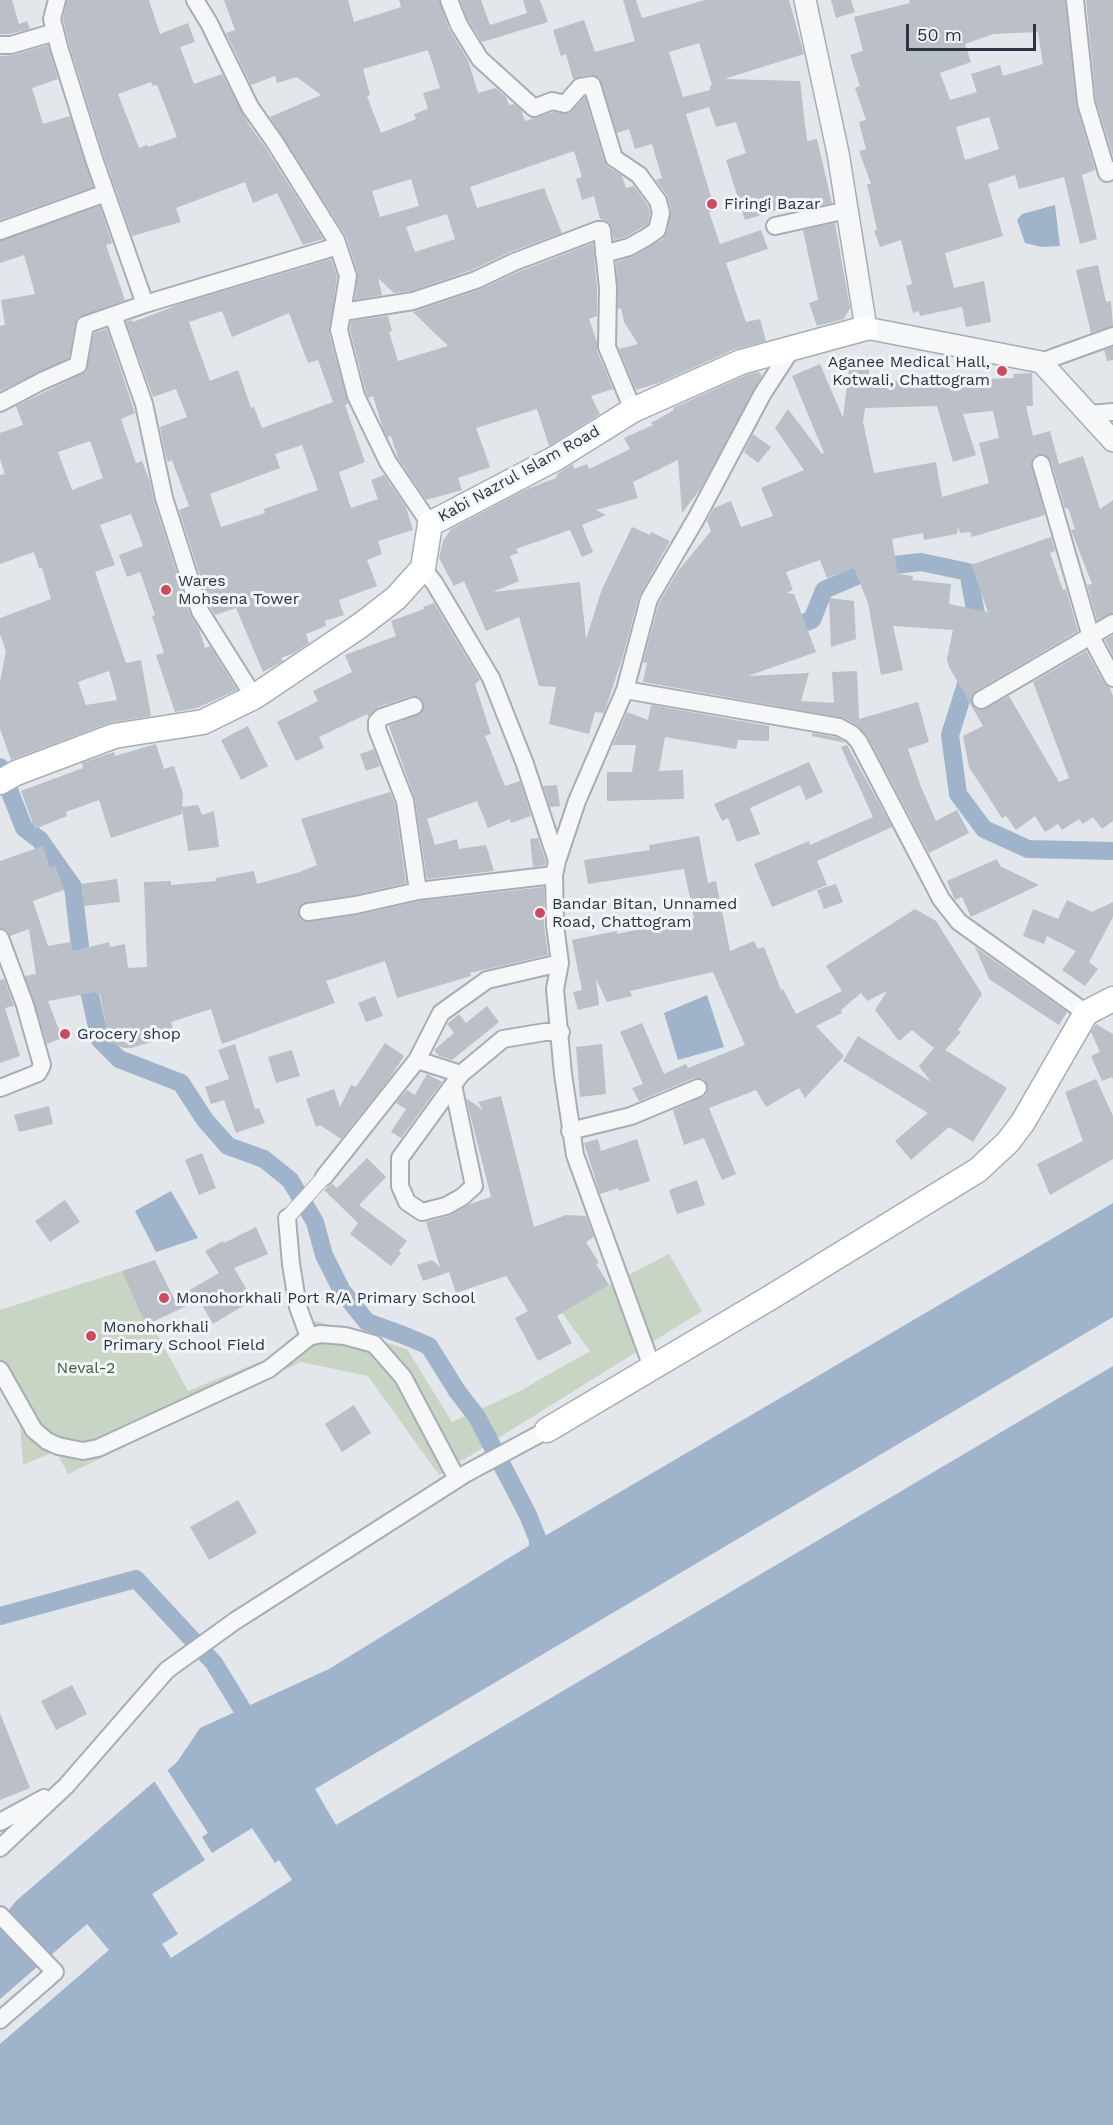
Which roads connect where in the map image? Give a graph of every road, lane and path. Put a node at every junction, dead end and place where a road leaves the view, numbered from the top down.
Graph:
1 (57, 0) edge
2 (195, 0) edge
3 (449, 0) edge
4 (805, 0) edge
5 (1075, 0) edge
6 (55, 32) junction
7 (0, 45) edge
8 (1110, 171) edge
9 (106, 193) junction
10 (847, 210) junction
11 (775, 226) dead end
12 (0, 231) edge
13 (338, 246) junction
14 (604, 254) junction
15 (145, 304) junction
16 (343, 312) junction
17 (113, 315) junction
18 (866, 328) junction
19 (1113, 336) edge
20 (793, 347) junction
21 (1041, 362) junction
22 (0, 403) edge
23 (633, 410) junction
24 (1113, 412) edge
25 (1090, 414) junction
26 (1113, 441) edge
27 (1041, 464) dead end
28 (430, 524) junction
29 (423, 568) junction
30 (1113, 623) edge
31 (1091, 637) junction
32 (1113, 678) edge
33 (625, 690) junction
34 (254, 697) junction
35 (981, 699) dead end
36 (414, 706) dead end
37 (8, 778) edge
38 (556, 868) junction
39 (418, 891) junction
40 (308, 912) dead end
41 (0, 938) edge
42 (560, 963) junction
43 (1113, 999) edge
44 (1086, 1013) junction
45 (561, 1032) junction
46 (417, 1060) junction
47 (457, 1080) junction
48 (0, 1088) edge
49 (698, 1088) dead end
50 (570, 1131) junction
51 (324, 1177) joint
52 (287, 1218) joint
53 (309, 1337) junction
54 (652, 1367) junction
55 (0, 1370) edge
56 (547, 1430) joint
57 (461, 1477) junction
58 (66, 1786) junction
59 (0, 1822) edge
60 (0, 1848) edge
61 (0, 1915) edge
62 (0, 2020) edge

1 - 6 street
2 - 13 street
3 - 14 street
4 - 10 street
5 - 8 street
6 - 7 street
6 - 9 street
9 - 12 street
9 - 15 street
10 - 11 street
10 - 18 street
13 - 15 street
13 - 16 street
14 - 16 street
14 - 23 street
15 - 17 street
16 - 28 street
17 - 22 street
17 - 34 street
18 - 20 main road, Kabi Nazrul Islam Road
18 - 21 street
19 - 21 street
20 - 23 main road, Kabi Nazrul Islam Road
20 - 33 street
21 - 25 street
23 - 28 main road, Kabi Nazrul Islam Road
24 - 25 street
25 - 26 street
27 - 31 street
28 - 29 main road, Kabi Nazrul Islam Road
29 - 34 main road
29 - 38 street
30 - 31 street
31 - 32 street
31 - 35 street
33 - 38 street
33 - 44 street
34 - 37 main road
36 - 39 street
38 - 39 street
38 - 42 street
39 - 40 street
41 - 48 street
42 - 45 street
42 - 46 street
43 - 44 main road
44 - 54 main road
45 - 47 street
45 - 50 street
46 - 47 street
46 - 51 street
47 - 47 street
49 - 50 street
50 - 54 street
51 - 52 street
52 - 53 street
53 - 55 street
53 - 57 street
54 - 56 main road
56 - 57 street
57 - 58 street
58 - 59 street
58 - 60 street
61 - 62 street

